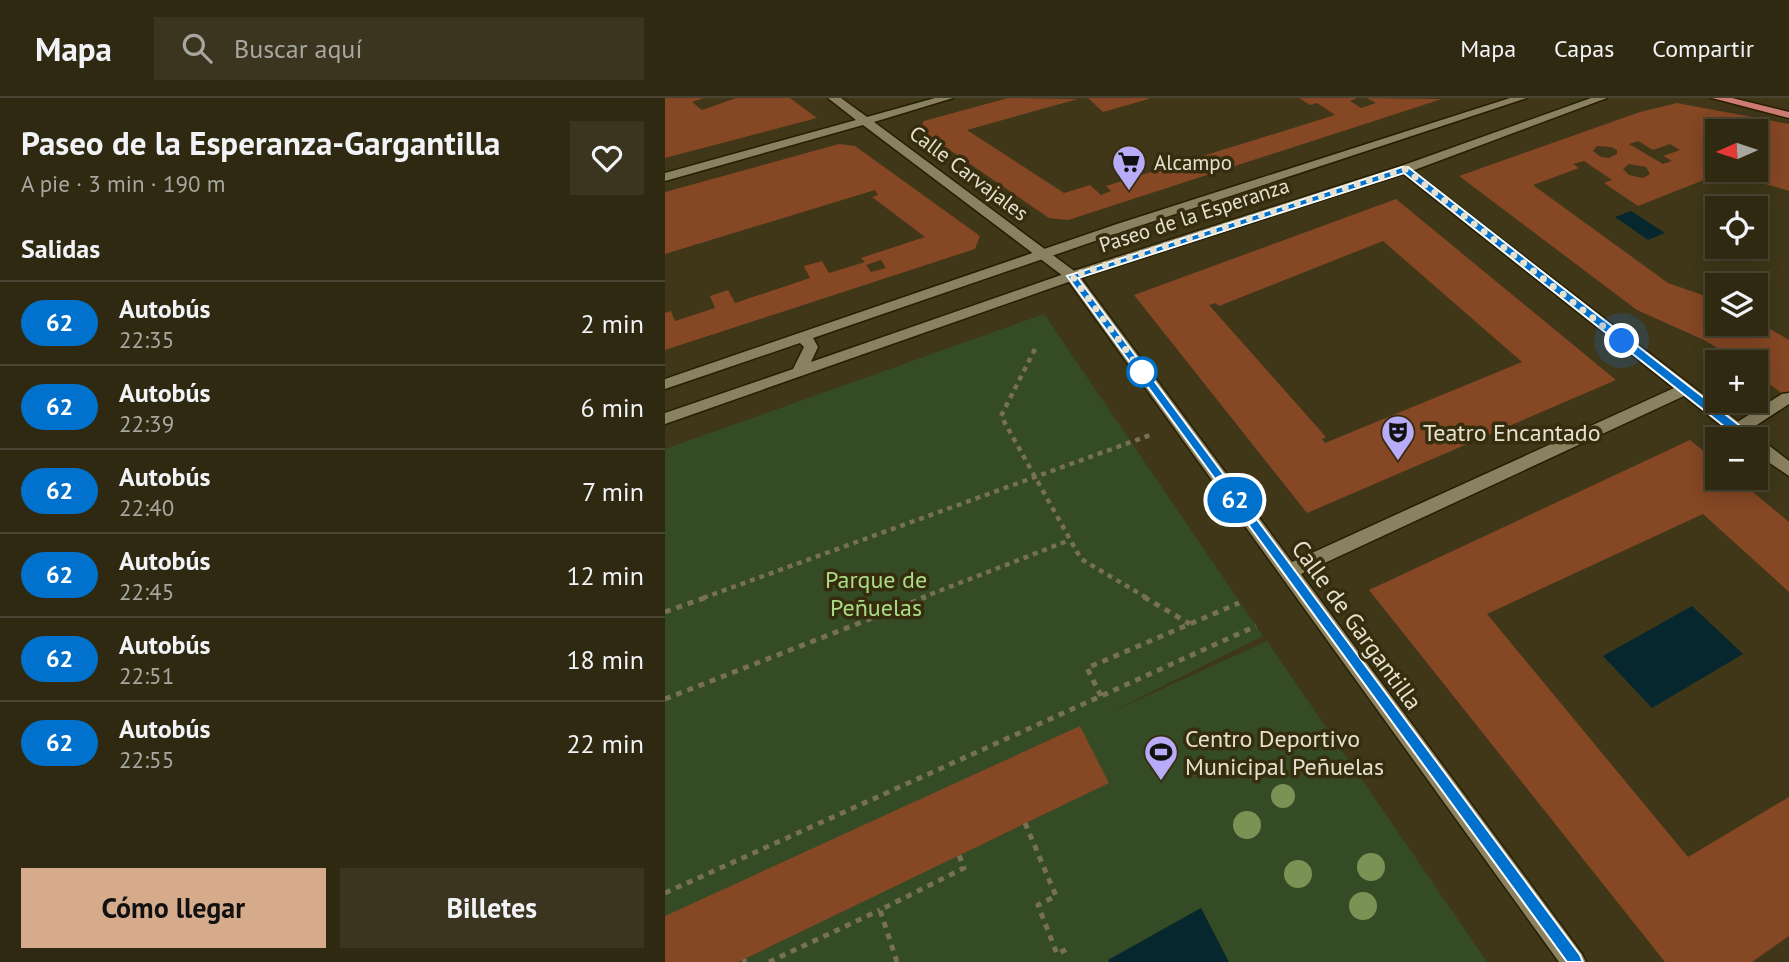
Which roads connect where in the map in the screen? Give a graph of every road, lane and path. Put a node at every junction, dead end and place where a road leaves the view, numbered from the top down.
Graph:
1 (834, 98) edge
2 (947, 98) edge
3 (1521, 98) edge
4 (1601, 98) edge
5 (1718, 98) edge
6 (1762, 98) edge
7 (1789, 105) edge
8 (1789, 115) edge
9 (866, 120) junction
10 (1405, 169) junction
11 (665, 177) edge
12 (1046, 255) junction
13 (1072, 276) junction
14 (804, 337) junction
15 (1035, 349) dead end
16 (800, 372) junction
17 (665, 384) edge
18 (1684, 390) junction
19 (1787, 398) edge
20 (665, 419) edge
21 (1733, 427) edge
22 (1753, 427) edge
23 (1132, 442) dead end
24 (1768, 454) edge
25 (1789, 470) edge
26 (1035, 478) junction
27 (1070, 540) junction
28 (1287, 572) junction
29 (1239, 603) dead end
30 (665, 612) edge
31 (1190, 624) junction
32 (1255, 626) dead end
33 (1101, 696) junction
34 (665, 699) edge
35 (1025, 824) dead end
36 (959, 855) dead end
37 (665, 893) edge
38 (880, 910) junction
39 (1067, 948) dead end
40 (769, 962) edge
41 (897, 962) edge
42 (1574, 962) edge

1 - 9 street, Calle Carvajales
2 - 9 street
3 - 12 street, Paseo de la Esperanza
4 - 10 street, Paseo de la Esperanza
5 - 8 main road
6 - 7 main road
9 - 11 street
9 - 12 street, Calle Carvajales
10 - 13 street, Paseo de la Esperanza
10 - 18 street
12 - 13 street, Calle de Gargantilla
12 - 14 street, Paseo de la Esperanza
13 - 16 street, Paseo de la Esperanza
13 - 28 street, Calle de Gargantilla
14 - 16 street
14 - 17 street, Paseo de la Esperanza
15 - 26 path
16 - 20 street, Paseo de la Esperanza
18 - 21 street
18 - 28 street
19 - 22 street
23 - 26 path
24 - 25 street
26 - 27 path
26 - 30 path
27 - 31 path
27 - 34 path
28 - 42 street, Calle de Gargantilla
29 - 31 path
31 - 33 path
32 - 33 path
33 - 37 path
35 - 39 path
36 - 38 path
38 - 40 path
38 - 41 path

